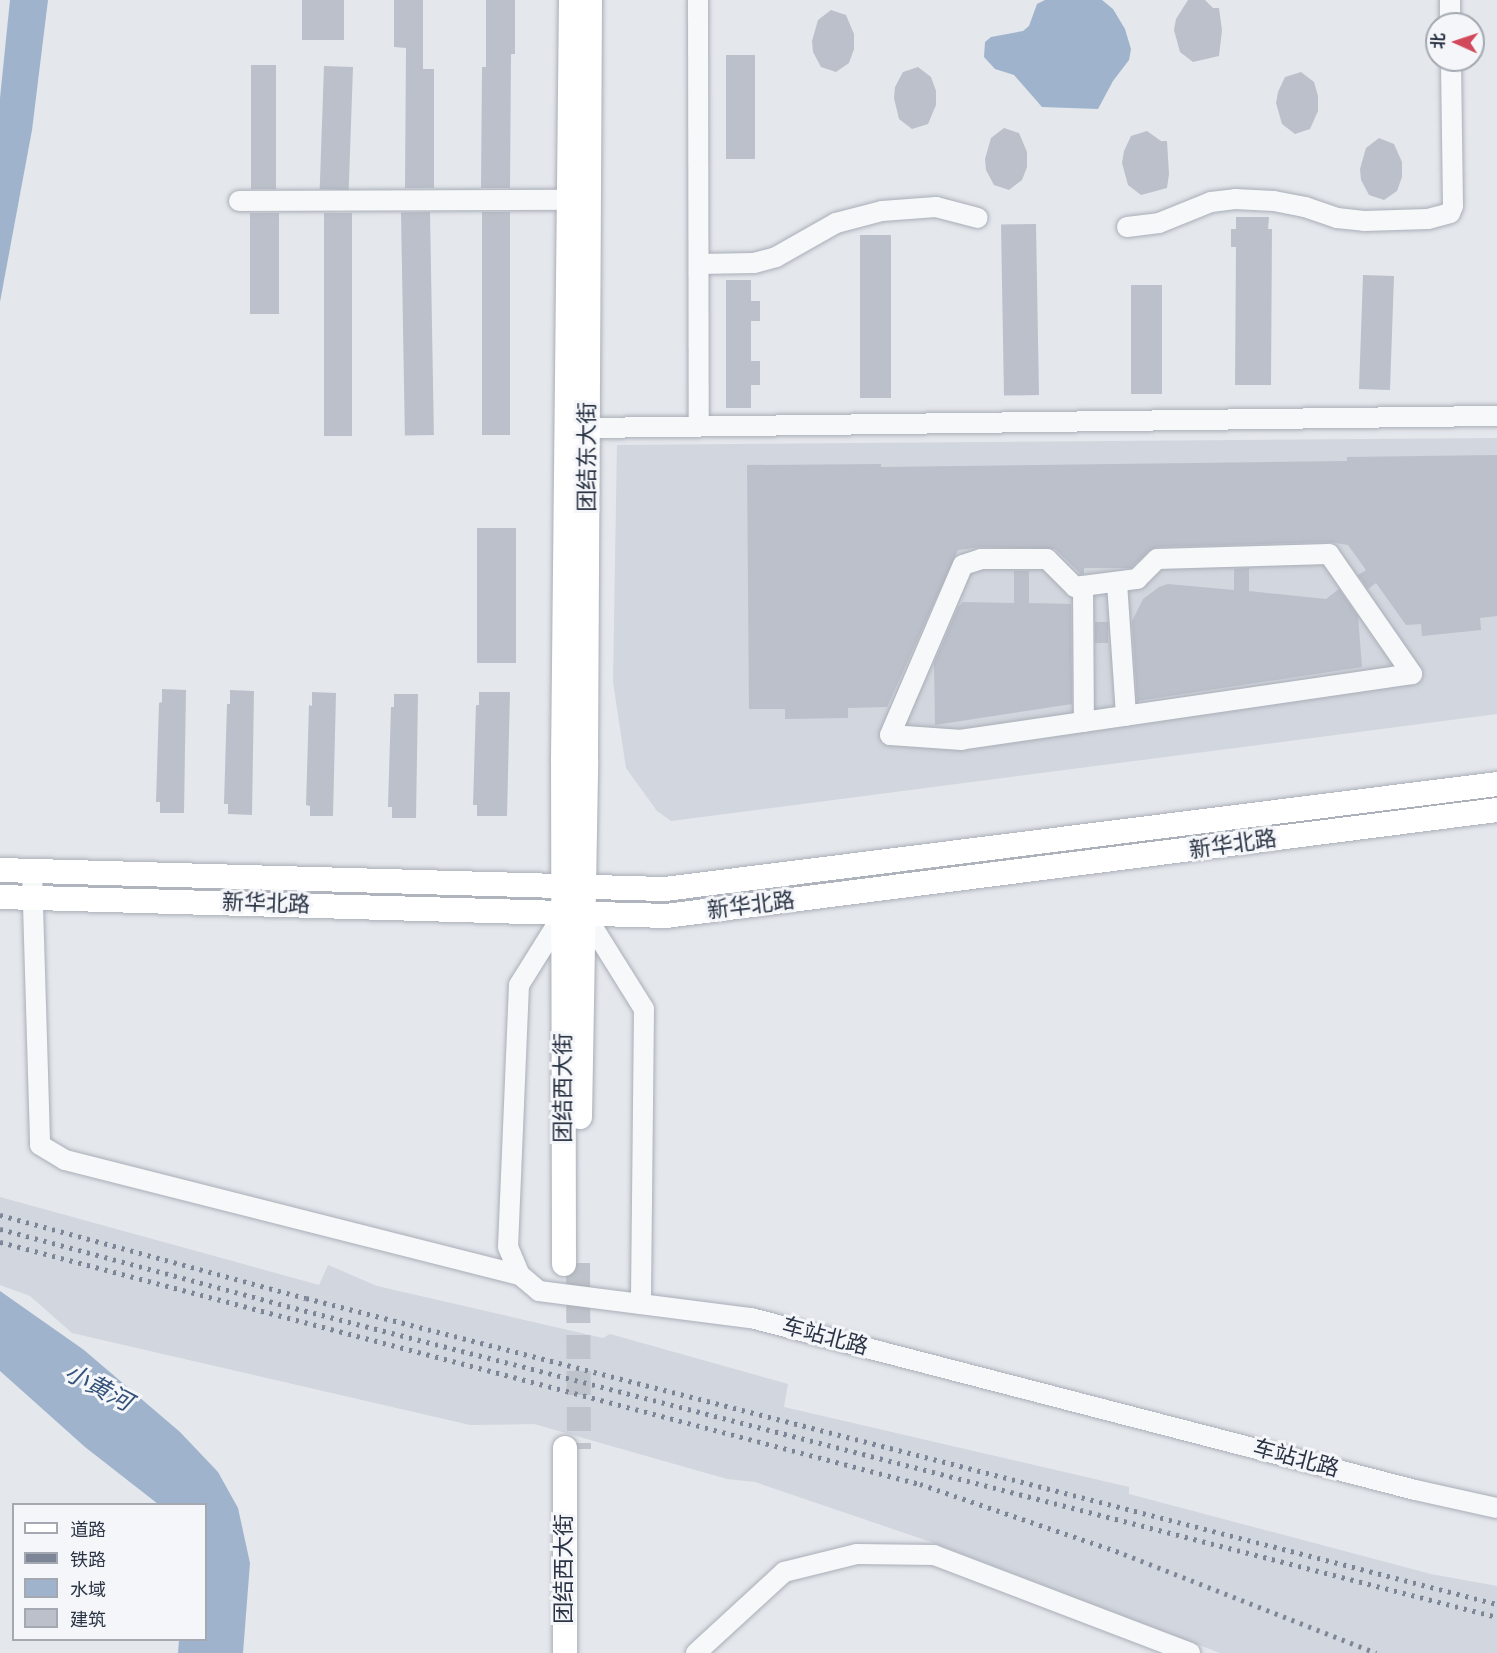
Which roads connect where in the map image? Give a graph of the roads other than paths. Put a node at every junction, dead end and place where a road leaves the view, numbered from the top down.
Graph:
1 (571, 0) edge
2 (590, 0) edge
3 (698, 0) edge
4 (1451, 72) edge
5 (569, 200) junction
6 (239, 201) dead end
7 (978, 218) dead end
8 (1127, 227) dead end
9 (699, 264) junction
10 (1497, 416) edge
11 (699, 426) junction
12 (588, 428) junction
13 (1117, 583) junction
14 (1083, 586) junction
15 (1126, 716) junction
16 (1084, 722) junction
17 (1497, 784) edge
18 (1497, 810) edge
19 (0, 870) edge
20 (33, 871) junction
21 (574, 886) junction
22 (0, 897) edge
23 (33, 898) junction
24 (574, 913) junction
25 (571, 1263) tunnel mouth
26 (520, 1275) junction
27 (641, 1304) junction
28 (1497, 1508) edge
29 (565, 1653) edge
30 (580, 1653) edge
31 (696, 1653) edge
32 (1190, 1653) edge

1 - 5 main road, 团结东大街
2 - 12 main road, 团结东大街
3 - 9 street
4 - 8 street
5 - 6 street
5 - 21 main road, 团结东大街
7 - 9 street
9 - 11 street
10 - 11 street
11 - 12 street
12 - 21 main road, 团结东大街
13 - 14 street
13 - 15 street
13 - 15 street
14 - 16 street
14 - 16 street
15 - 16 street
17 - 21 main road, 新华北路
18 - 24 main road, 新华北路
19 - 20 main road, 新华北路
20 - 21 main road, 新华北路
20 - 23 street
21 - 24 main road, 团结东大街
22 - 23 main road, 新华北路
23 - 24 main road, 新华北路
23 - 26 street
24 - 25 main road, 团结西大街
24 - 26 street
24 - 27 street
26 - 27 street, 车站北路
27 - 28 street, 车站北路
29 - 30 main road, 团结西大街
31 - 32 street

